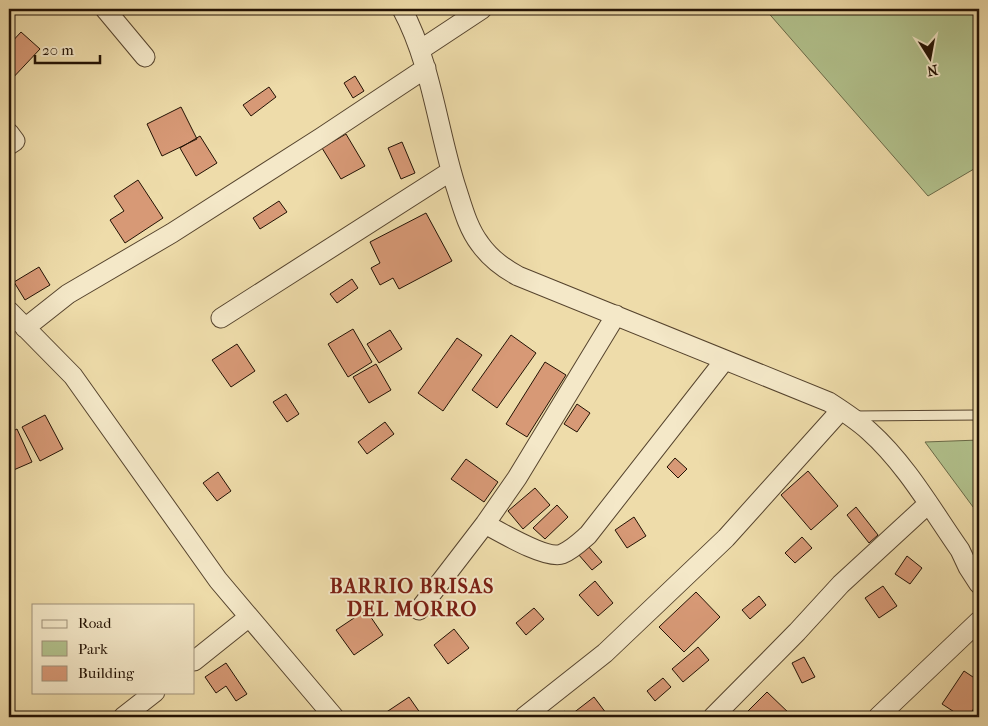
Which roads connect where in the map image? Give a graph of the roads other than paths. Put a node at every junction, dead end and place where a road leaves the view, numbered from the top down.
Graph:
1 (105, 9) edge
2 (402, 9) edge
3 (482, 9) edge
4 (144, 57) dead end
5 (423, 59) junction
6 (9, 133) edge
7 (9, 145) edge
8 (451, 171) junction
9 (9, 311) edge
10 (616, 315) junction
11 (221, 318) dead end
12 (25, 328) junction
13 (724, 361) junction
14 (845, 413) junction
15 (979, 415) edge
16 (928, 504) junction
17 (485, 524) junction
18 (979, 584) edge
19 (419, 610) dead end
20 (249, 617) junction
21 (979, 621) edge
22 (195, 661) edge
23 (153, 694) edge
24 (331, 716) edge
25 (124, 717) edge
26 (524, 717) edge
27 (713, 717) edge
28 (878, 717) edge

1 - 4 street
2 - 5 street
3 - 5 street
5 - 8 street
5 - 12 street
6 - 7 street
8 - 10 street
8 - 11 street
9 - 12 street
10 - 13 street
10 - 17 street
12 - 20 street
13 - 14 street
13 - 17 street
14 - 15 lane
14 - 16 street
14 - 26 street
16 - 18 street
16 - 27 street
17 - 19 street
20 - 22 street
20 - 24 street
21 - 28 street
23 - 25 street

